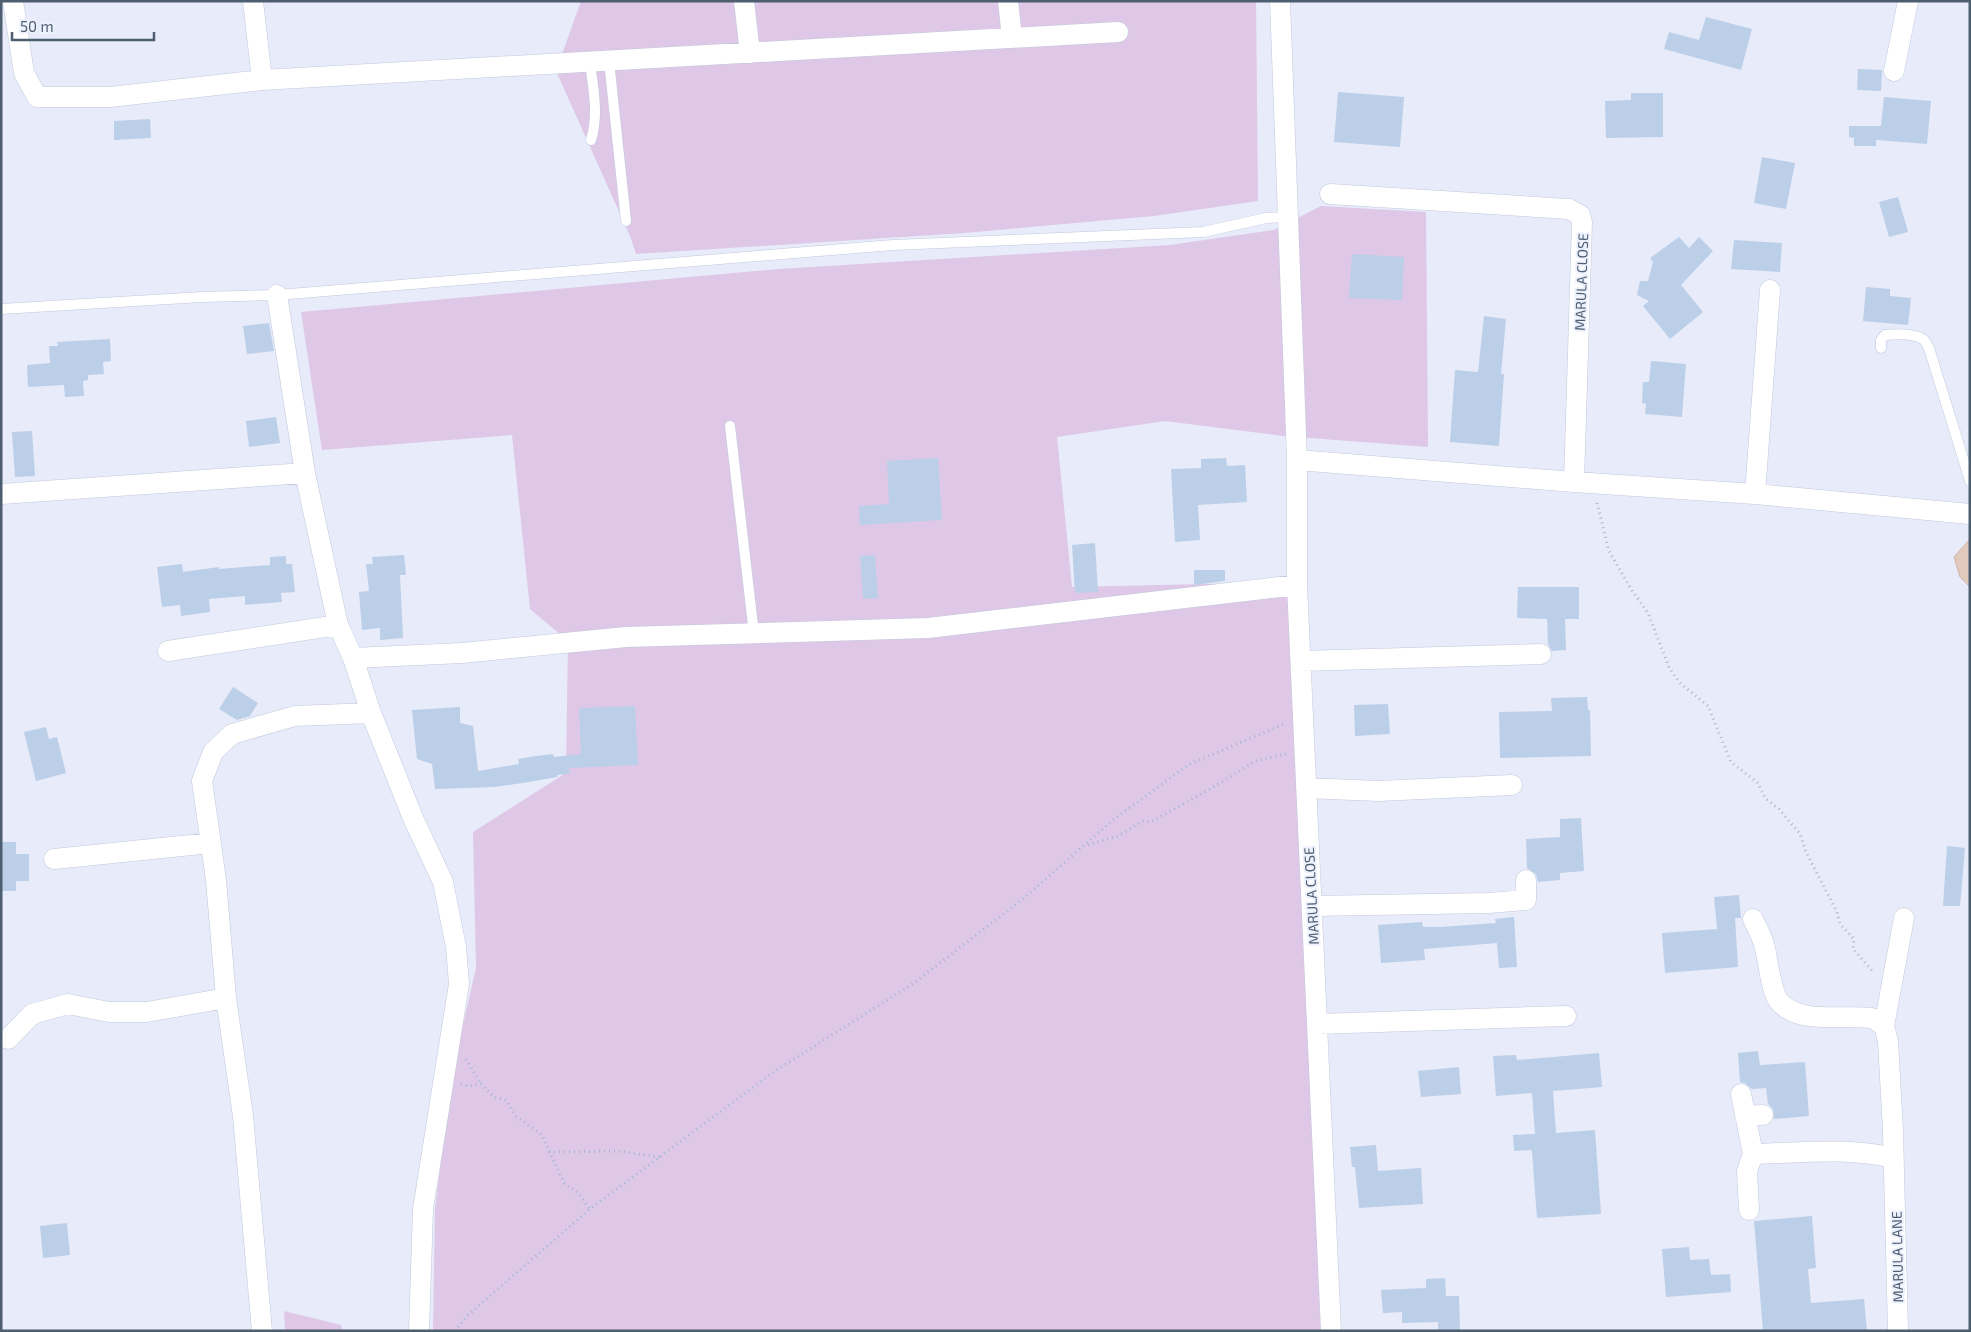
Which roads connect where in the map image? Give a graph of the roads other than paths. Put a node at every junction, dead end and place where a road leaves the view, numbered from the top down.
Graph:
1 (13, 1) edge
2 (253, 1) edge
3 (744, 1) edge
4 (1008, 1) edge
5 (1280, 1) edge
6 (1908, 1) edge
7 (1118, 32) dead end
8 (1012, 38) junction
9 (750, 53) junction
10 (599, 61) junction
11 (1894, 71) dead end
12 (262, 80) junction
13 (591, 140) dead end
14 (1330, 194) dead end
15 (1288, 217) junction
16 (626, 222) dead end
17 (1770, 290) dead end
18 (277, 295) junction
19 (1, 309) edge
20 (1881, 348) dead end
21 (730, 426) dead end
22 (1297, 460) junction
23 (305, 473) junction
24 (1970, 481) edge
25 (1583, 483) junction
26 (1, 494) edge
27 (1754, 494) junction
28 (1970, 514) edge
29 (1297, 585) junction
30 (338, 625) junction
31 (754, 634) junction
32 (168, 651) dead end
33 (1541, 654) dead end
34 (353, 658) junction
35 (1301, 661) junction
36 (371, 713) junction
37 (1512, 785) dead end
38 (1306, 788) junction
39 (211, 843) junction
40 (54, 859) dead end
41 (1526, 880) dead end
42 (1312, 906) junction
43 (1904, 918) dead end
44 (1753, 919) dead end
45 (226, 998) junction
46 (1566, 1016) dead end
47 (1317, 1024) junction
48 (1884, 1026) junction
49 (8, 1038) dead end
50 (1741, 1094) dead end
51 (1753, 1154) junction
52 (1893, 1158) junction
53 (1748, 1210) dead end
54 (262, 1331) edge
55 (419, 1331) edge
56 (1331, 1331) edge
57 (1898, 1331) edge

1 - 12 street
2 - 12 street
3 - 9 street
4 - 8 street
5 - 15 street, MARULA CLOSE
6 - 11 street
7 - 8 street
8 - 9 street
9 - 10 street
10 - 12 street
10 - 13 lane
10 - 16 lane
14 - 25 street, MARULA CLOSE
15 - 18 lane
15 - 22 street, MARULA CLOSE
17 - 27 street
18 - 19 lane
18 - 23 street
20 - 24 lane
21 - 31 lane
22 - 25 street
22 - 29 street, MARULA CLOSE
23 - 26 street
23 - 30 street
25 - 27 street
27 - 28 street
29 - 31 street
29 - 35 street, MARULA CLOSE
30 - 32 street
30 - 34 street
31 - 34 street
33 - 35 street
34 - 36 street
35 - 38 street, MARULA CLOSE
36 - 39 street
36 - 55 street
37 - 38 street
38 - 42 street, MARULA CLOSE
39 - 40 street
39 - 45 street
41 - 42 street
42 - 47 street, MARULA CLOSE
43 - 48 street
44 - 48 street
45 - 49 street
45 - 54 street
46 - 47 street
47 - 56 street, MARULA CLOSE
48 - 52 street, MARULA LANE
50 - 51 street
51 - 52 street
51 - 53 street
52 - 57 street, MARULA LANE

